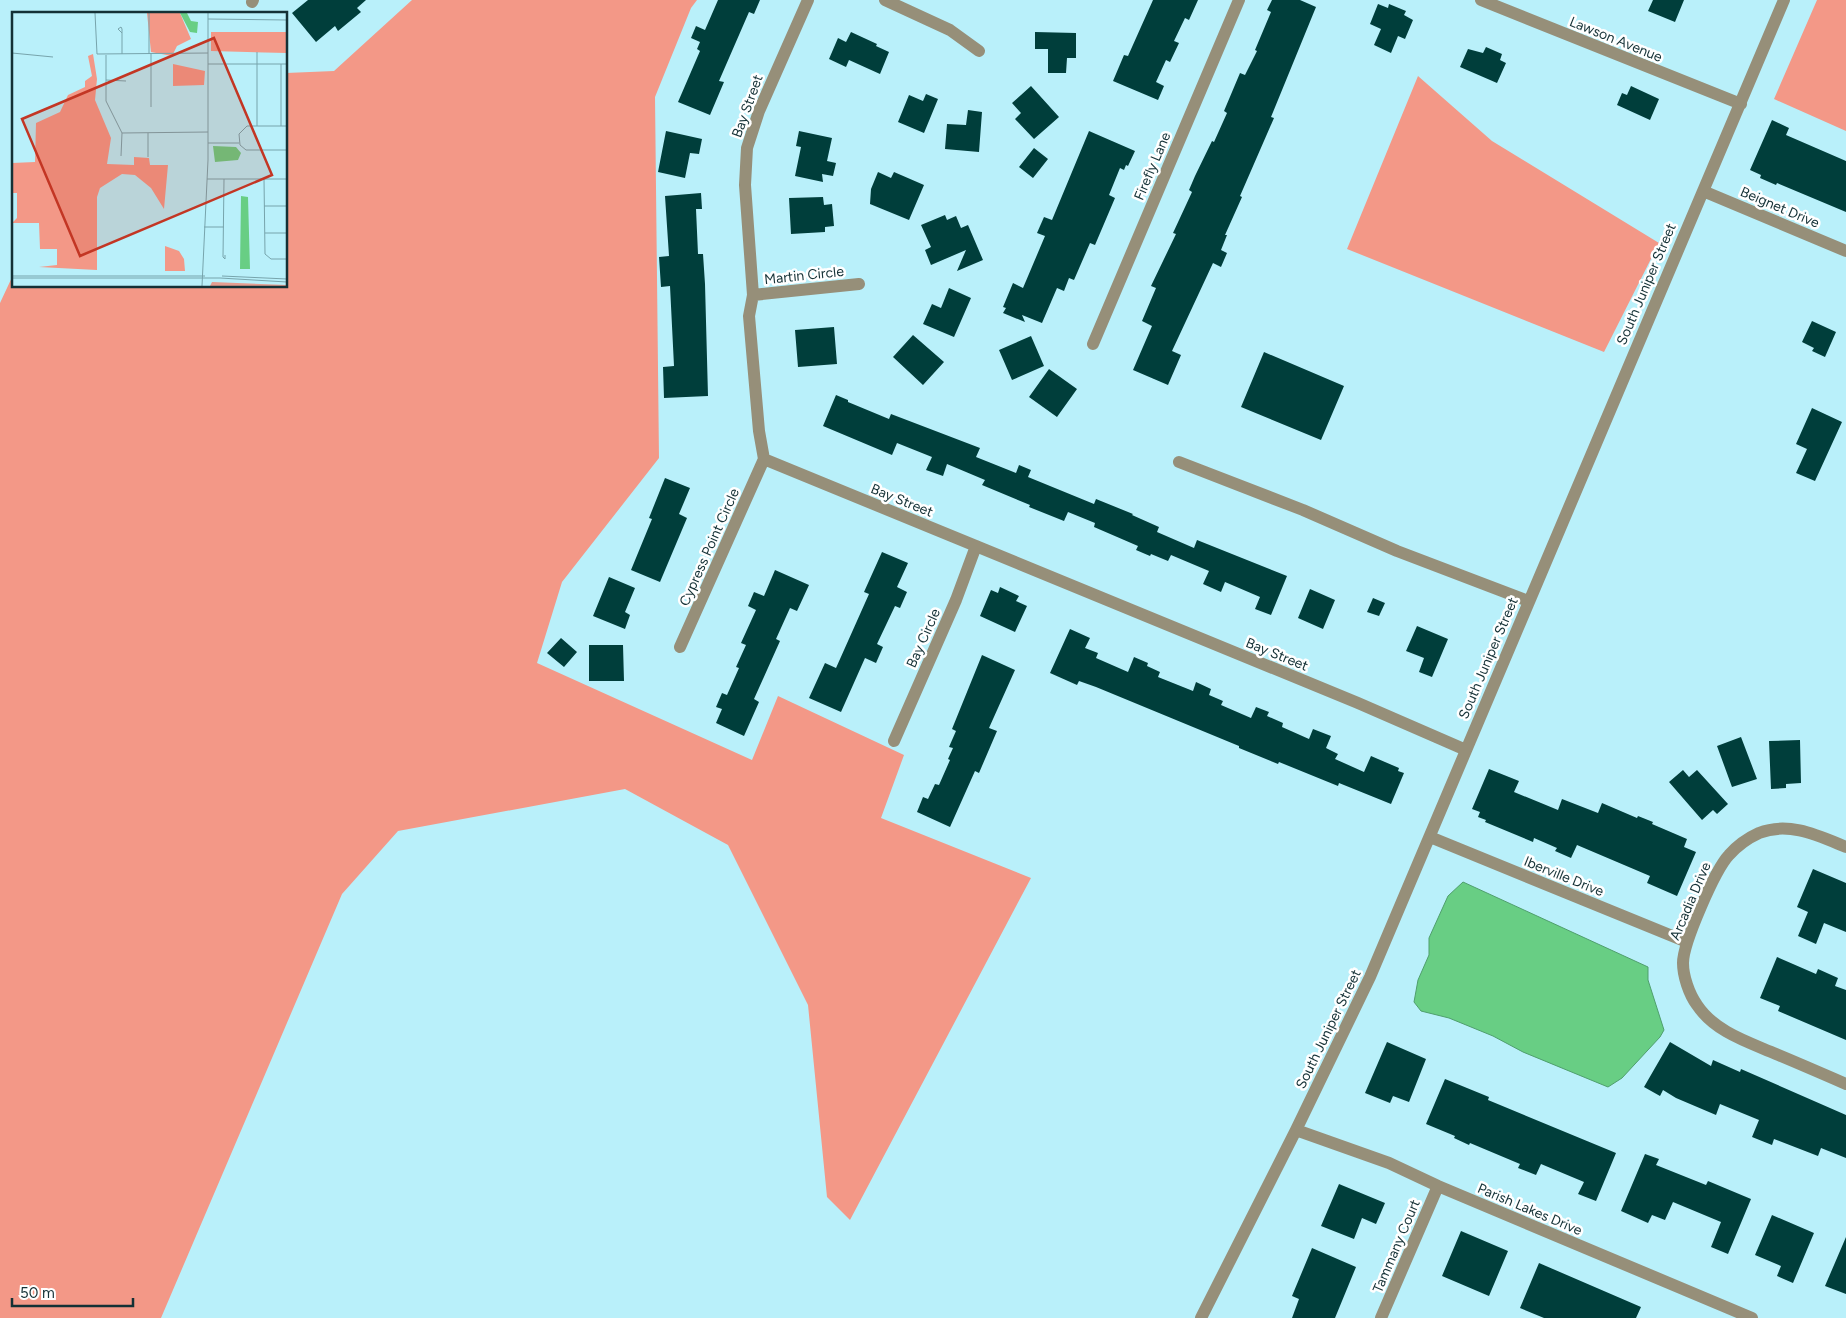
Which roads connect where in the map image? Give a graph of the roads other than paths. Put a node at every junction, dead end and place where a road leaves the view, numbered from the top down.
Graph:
1 (808, 0) edge
2 (885, 0) edge
3 (1239, 0) edge
4 (1481, 0) edge
5 (1784, 0) edge
6 (979, 52) dead end
7 (1741, 104) junction
8 (1703, 190) junction
9 (1846, 251) edge
10 (859, 284) dead end
11 (753, 295) junction
12 (1093, 344) dead end
13 (764, 459) junction
14 (1179, 462) dead end
15 (976, 546) junction
16 (1528, 601) junction
17 (680, 648) dead end
18 (894, 741) dead end
19 (1466, 750) junction
20 (1430, 837) junction
21 (1846, 848) edge
22 (1687, 942) junction
23 (1846, 1084) edge
24 (1296, 1130) junction
25 (1438, 1186) junction
26 (1202, 1318) edge
27 (1381, 1318) edge
28 (1752, 1318) edge

1 - 11 street, Bay Street
2 - 6 street
3 - 12 street, Firefly Lane
4 - 7 street, Lawson Avenue
5 - 7 street, South Juniper Street
7 - 8 street, South Juniper Street
8 - 9 street, Beignet Drive
8 - 16 street, South Juniper Street
10 - 11 street, Martin Circle
11 - 13 street, Bay Street
13 - 15 street, Bay Street
13 - 17 street, Cypress Point Circle
14 - 16 street
15 - 18 street, Bay Circle
15 - 19 street, Bay Street
16 - 19 street, South Juniper Street
19 - 20 street, South Juniper Street
20 - 22 street, Iberville Drive
20 - 24 street, South Juniper Street
21 - 22 street, Arcadia Drive
22 - 23 street, Arcadia Drive
24 - 25 street, Parish Lakes Drive
24 - 26 street, South Juniper Street
25 - 27 street, Tammany Court
25 - 28 street, Parish Lakes Drive

